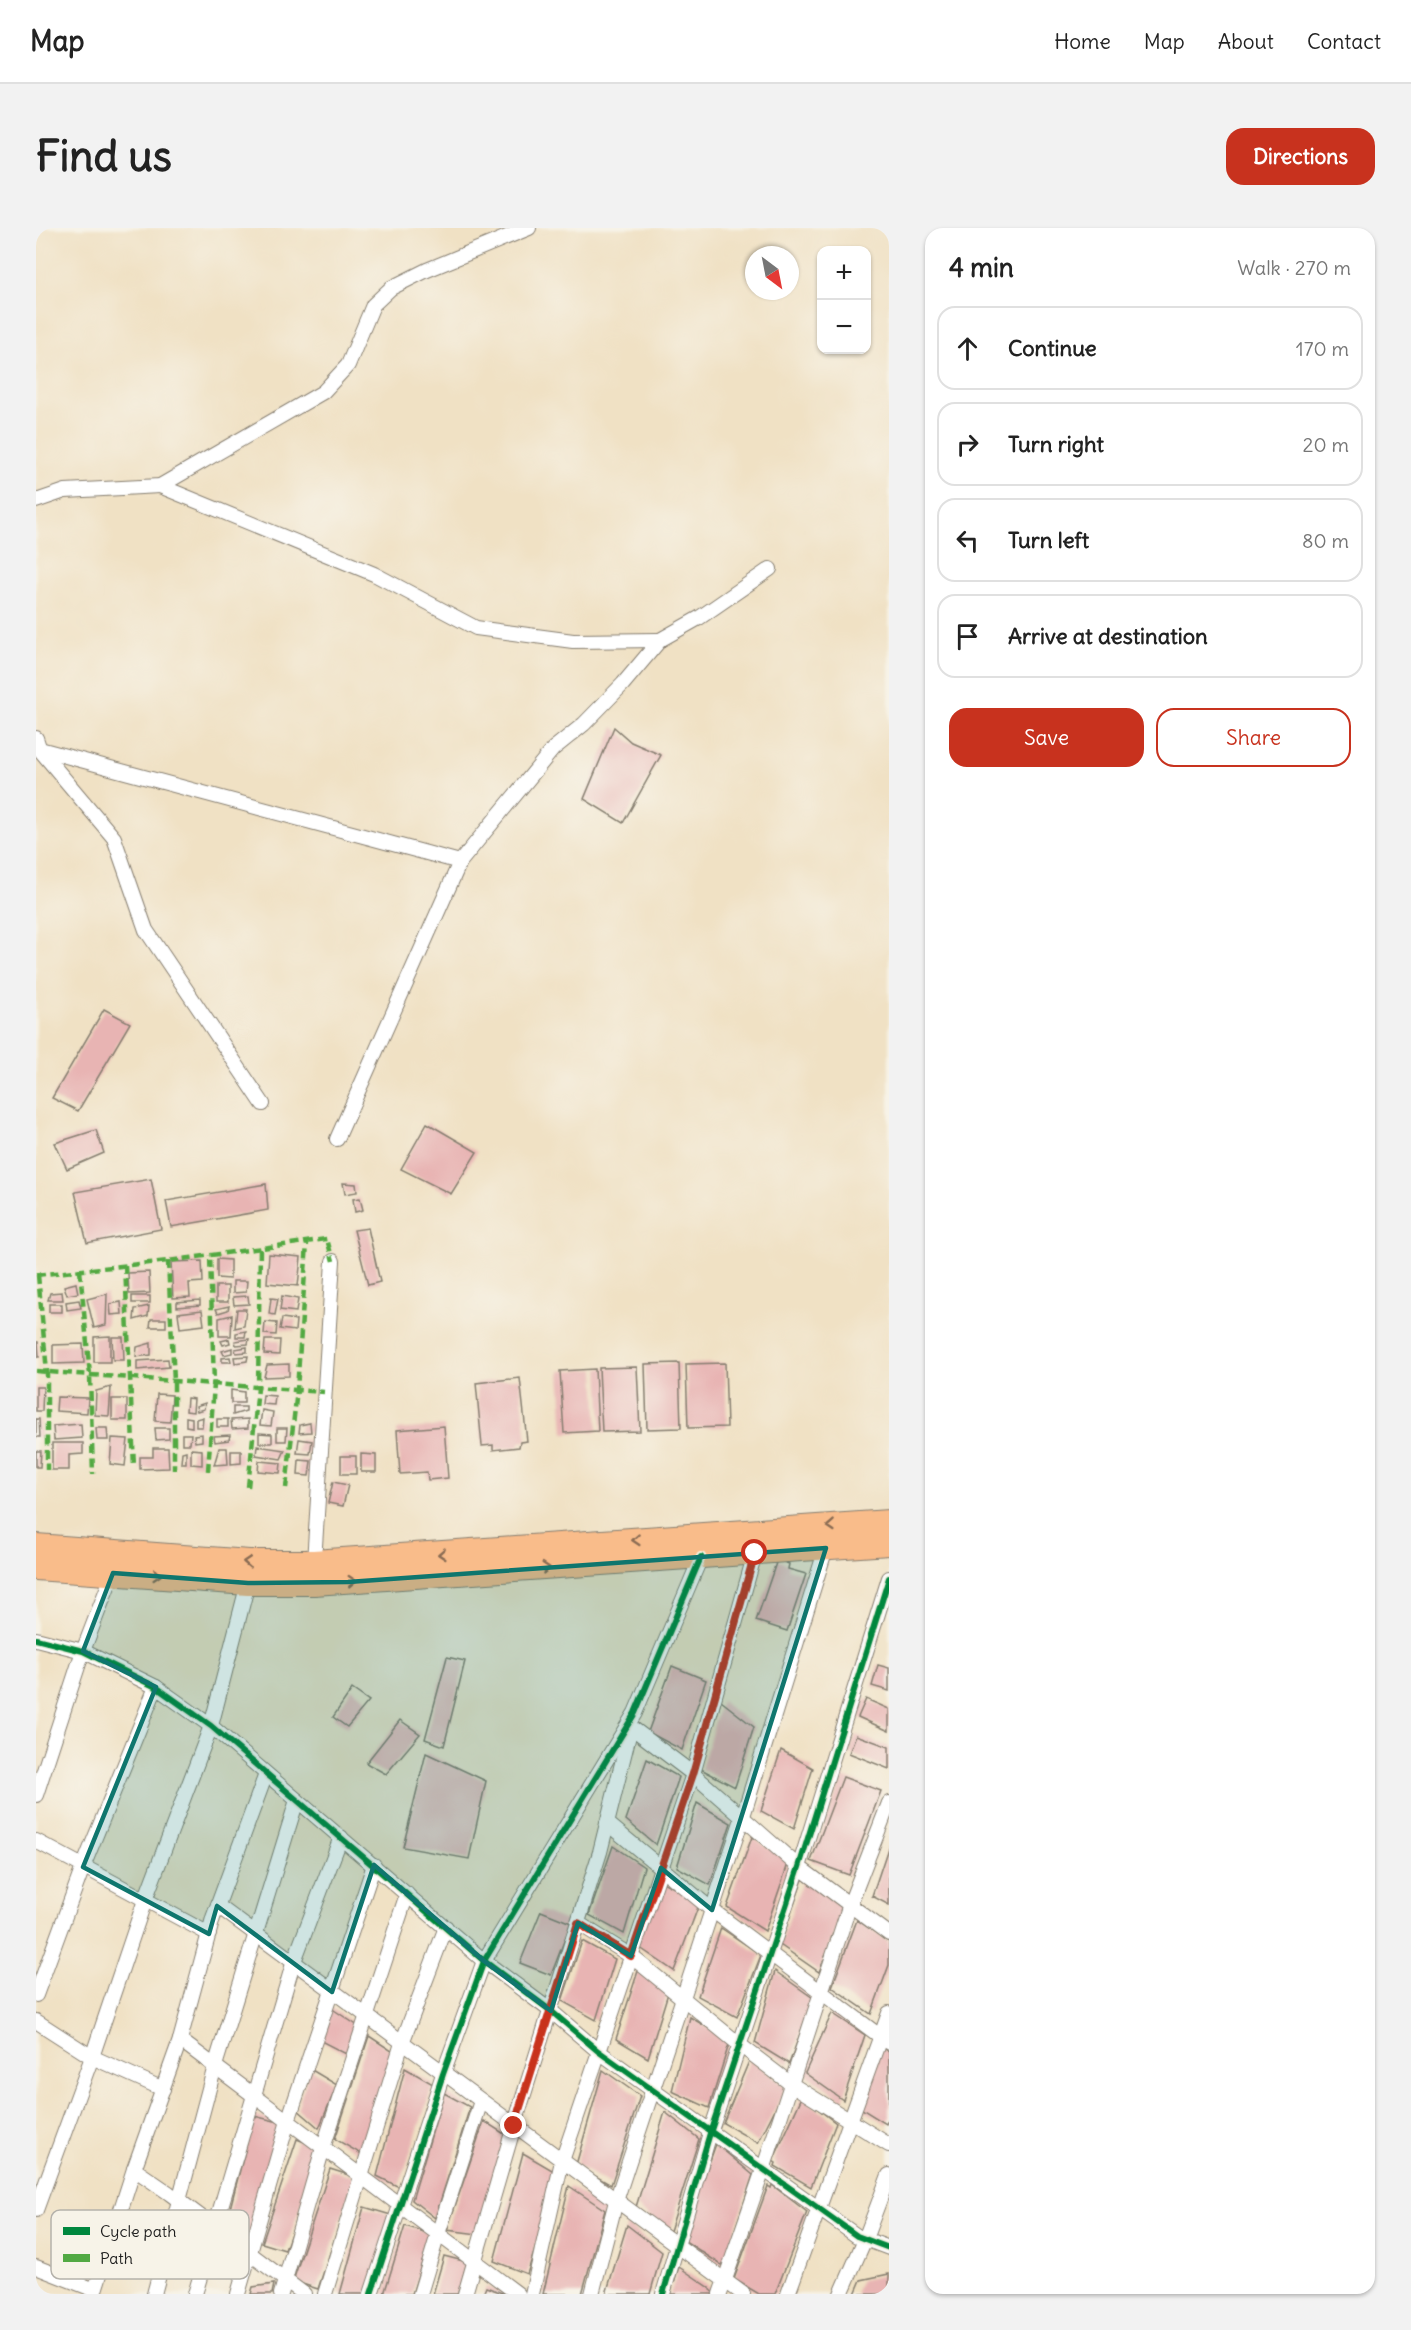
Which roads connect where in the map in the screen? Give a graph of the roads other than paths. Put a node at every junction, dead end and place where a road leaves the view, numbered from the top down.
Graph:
1 (529, 228) edge
2 (160, 486) junction
3 (36, 501) edge
4 (770, 569) dead end
5 (660, 640) junction
6 (37, 745) edge
7 (460, 862) junction
8 (263, 1104) dead end
9 (338, 1139) dead end
10 (333, 1261) dead end
11 (889, 1522) edge
12 (889, 1544) edge
13 (36, 1546) edge
14 (826, 1548) junction
15 (755, 1553) junction
16 (701, 1557) junction
17 (314, 1562) junction
18 (36, 1568) edge
19 (113, 1573) junction
20 (889, 1578) edge
21 (248, 1583) junction
22 (36, 1639) edge
23 (83, 1652) junction
24 (156, 1687) junction
25 (635, 1713) junction
26 (211, 1726) junction
27 (631, 1727) junction
28 (266, 1774) junction
29 (693, 1774) junction
30 (36, 1795) edge
31 (297, 1800) junction
32 (889, 1803) edge
33 (743, 1816) junction
34 (607, 1823) junction
35 (341, 1837) junction
36 (36, 1841) edge
37 (374, 1865) junction
38 (799, 1866) junction
39 (82, 1867) junction
40 (661, 1868) junction
41 (407, 1894) junction
42 (145, 1900) junction
43 (850, 1904) junction
44 (218, 1906) junction
45 (712, 1910) junction
46 (578, 1923) junction
47 (446, 1927) junction
48 (209, 1934) junction
49 (889, 1934) edge
50 (256, 1936) junction
51 (770, 1954) junction
52 (631, 1956) junction
53 (484, 1961) junction
54 (293, 1964) junction
55 (332, 1992) junction
56 (821, 1993) junction
57 (36, 1995) edge
58 (683, 1999) junction
59 (551, 2011) junction
60 (889, 2013) edge
61 (366, 2017) junction
62 (36, 2021) edge
63 (180, 2040) junction
64 (885, 2040) edge
65 (402, 2043) junction
66 (740, 2045) junction
67 (598, 2051) junction
68 (92, 2057) junction
69 (216, 2067) junction
70 (443, 2074) junction
71 (791, 2084) junction
72 (163, 2089) junction
73 (652, 2090) junction
74 (253, 2095) junction
75 (481, 2101) junction
76 (288, 2121) junction
77 (850, 2121) junction
78 (514, 2126) junction
79 (710, 2133) junction
80 (889, 2145) edge
81 (324, 2148) junction
82 (562, 2161) junction
83 (134, 2169) junction
84 (763, 2170) junction
85 (889, 2175) edge
86 (361, 2176) junction
87 (616, 2201) junction
88 (180, 2202) junction
89 (399, 2205) junction
90 (36, 2209) edge
91 (819, 2209) junction
92 (121, 2210) edge
93 (178, 2210) edge
94 (191, 2210) edge
95 (219, 2210) edge
96 (438, 2234) junction
97 (865, 2239) junction
98 (677, 2246) junction
99 (889, 2248) edge
100 (249, 2253) joint
101 (475, 2261) junction
102 (36, 2266) edge
103 (51, 2272) edge
104 (68, 2279) edge
105 (99, 2279) edge
106 (158, 2279) edge
107 (199, 2279) edge
108 (242, 2279) edge
109 (285, 2280) junction
110 (722, 2287) edge
111 (154, 2294) edge
112 (195, 2294) edge
113 (238, 2294) edge
114 (280, 2294) edge
115 (304, 2294) edge
116 (325, 2294) edge
117 (371, 2294) edge
118 (420, 2294) edge
119 (465, 2294) edge
120 (518, 2294) edge
121 (532, 2294) edge
122 (592, 2294) edge
123 (663, 2294) edge
124 (742, 2294) edge
125 (788, 2294) edge
126 (841, 2294) edge

1 - 2 street
2 - 3 street
2 - 5 street
4 - 5 street
5 - 7 street
6 - 7 street
6 - 8 street
7 - 9 street
10 - 17 street
11 -> 17 highway
12 - 14 highway
17 -> 13 highway
14 - 15 highway
14 - 33 street
15 - 16 highway
15 - 29 street
21 -> 16 highway
16 - 25 street
18 - 19 highway
19 -> 21 highway
19 - 23 street
20 - 38 street
21 - 26 street
22 - 23 street
23 - 24 street
23 - 30 street
24 - 26 street
24 - 39 street
25 - 27 street
25 - 53 street
26 - 28 street
26 - 42 street
27 - 29 street
27 - 34 street
28 - 31 street
28 - 44 street
29 - 33 street
29 - 40 street
31 - 35 street
31 - 50 street
32 - 43 street
33 - 38 street
33 - 45 street
34 - 40 street
34 - 46 street
35 - 37 street
35 - 54 street
36 - 39 street
37 - 41 street
37 - 55 street
38 - 43 street
38 - 51 street
39 - 42 street
39 - 57 street
40 - 45 street
40 - 52 street
41 - 47 street
41 - 61 street
42 - 48 street
42 - 68 street
43 - 49 street
43 - 56 street
44 - 48 street
44 - 50 street
45 - 51 street
45 - 58 street
46 - 52 street
46 - 59 street
47 - 53 street
47 - 65 street
48 - 63 street
50 - 54 street
50 - 69 street
51 - 56 street
51 - 66 street
52 - 58 street
52 - 67 street
53 - 59 street
53 - 70 street
54 - 55 street
54 - 74 street
55 - 61 street
55 - 76 street
56 - 64 street
56 - 71 street
58 - 66 street
58 - 73 street
59 - 67 street
59 - 78 street
60 - 64 street
61 - 65 street
61 - 81 street
62 - 68 street
63 - 69 street
63 - 72 street
64 - 77 street
65 - 70 street
65 - 86 street
66 - 71 street
66 - 79 street
67 - 73 street
67 - 82 street
68 - 72 street
68 - 90 street
69 - 74 street
69 - 88 street
70 - 75 street
70 - 89 street
71 - 77 street
71 - 84 street
72 - 83 street
73 - 79 street
73 - 87 street
74 - 76 street
74 - 95 street
75 - 78 street
75 - 96 street
76 - 81 street
76 - 100 street
77 - 80 street
77 - 91 street
78 - 82 street
78 - 101 street
79 - 84 street
79 - 98 street
81 - 86 street
81 - 109 street
82 - 87 street
82 - 121 street
83 - 88 street
83 - 92 street
84 - 91 street
84 - 110 street
85 - 97 street
86 - 89 street
86 - 116 street
87 - 98 street
87 - 122 street
88 - 93 street
88 - 94 street
89 - 96 street
89 - 117 street
91 - 97 street
91 - 125 street
96 - 101 street
96 - 118 street
97 - 99 street
97 - 126 street
98 - 110 street
98 - 123 street
100 - 109 street
101 - 119 street
101 - 120 street
102 - 103 street
104 - 105 street
106 - 111 street
107 - 112 street
108 - 113 street
109 - 114 street
109 - 115 street
110 - 124 street

